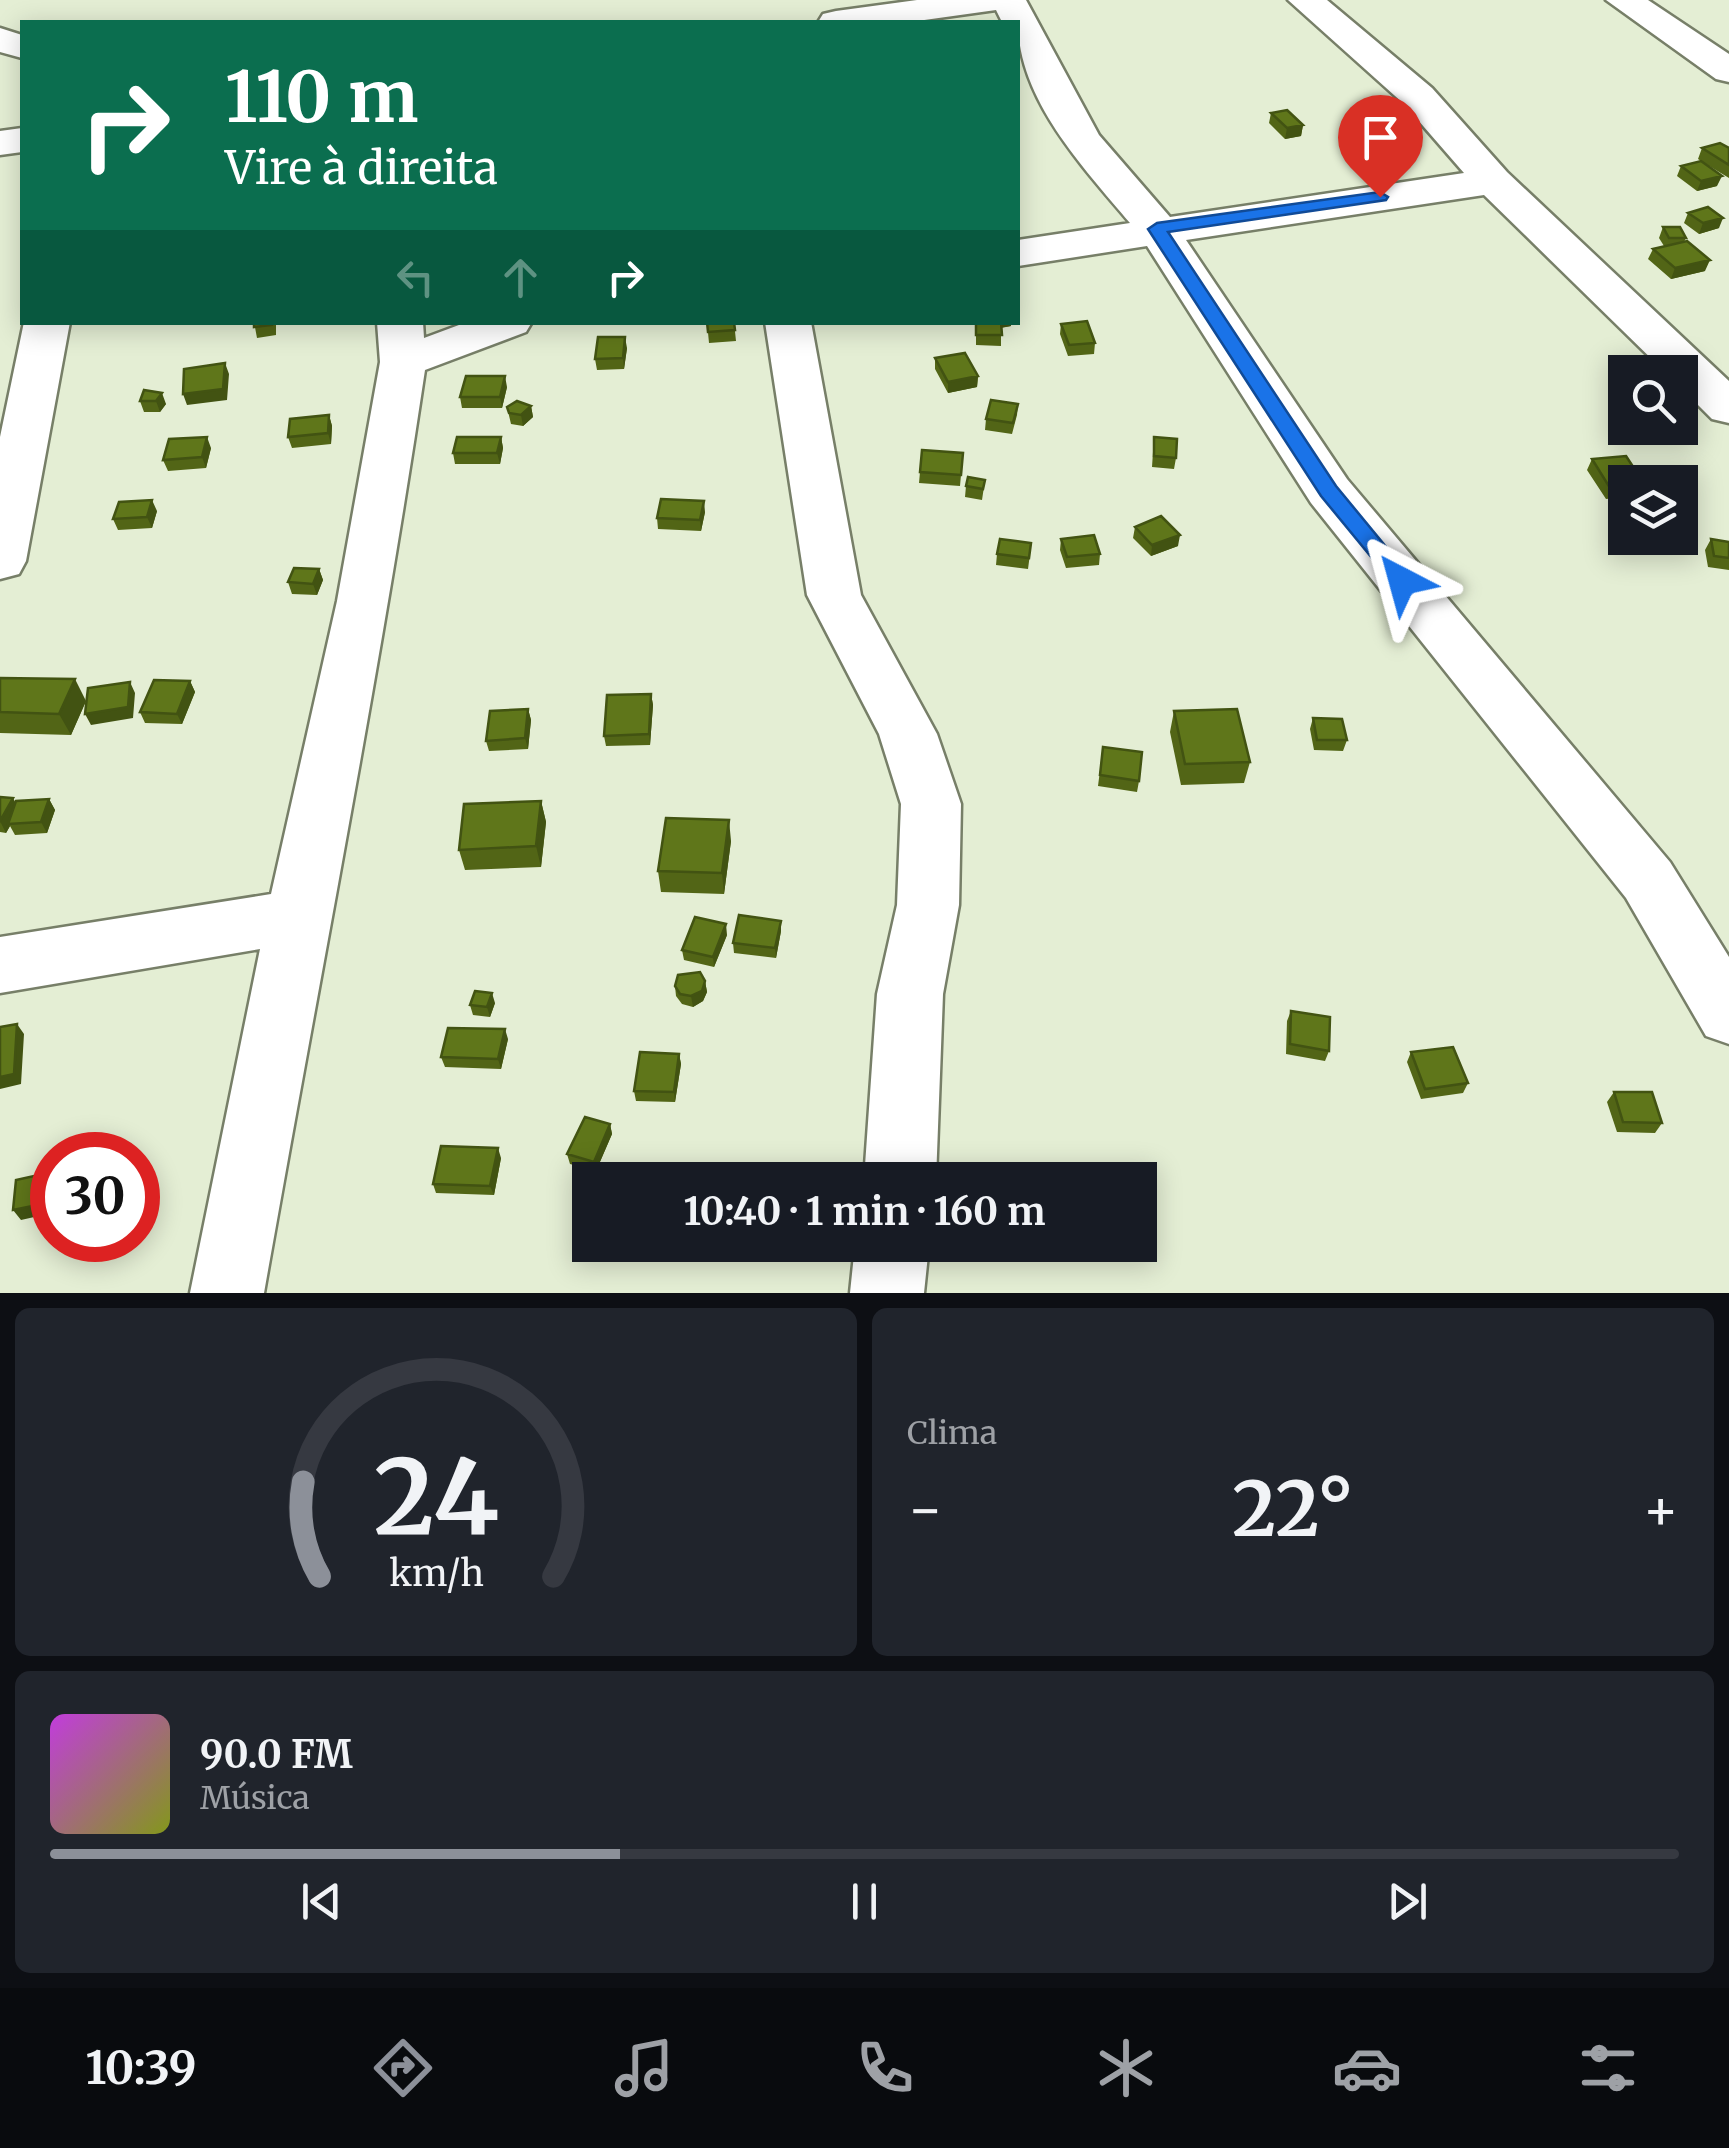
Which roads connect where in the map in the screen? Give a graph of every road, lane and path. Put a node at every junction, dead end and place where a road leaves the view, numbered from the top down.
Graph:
1 (995, 0) edge
2 (1306, 0) edge
3 (1624, 0) edge
4 (850, 20) edge
5 (1020, 23) edge
6 (1729, 71) edge
7 (1493, 182) junction
8 (1157, 229) junction
9 (1020, 253) edge
10 (47, 325) edge
11 (494, 325) edge
12 (789, 325) edge
13 (402, 342) edge
14 (1729, 408) edge
15 (0, 561) edge
16 (298, 916) junction
17 (0, 965) edge
18 (1729, 1015) edge
19 (901, 1162) edge
20 (890, 1262) edge
21 (227, 1293) edge
22 (886, 1293) edge

1 - 4 street
2 - 7 street
3 - 6 street
5 - 8 street
7 - 8 street
7 - 14 street
8 - 9 street
8 - 18 street
10 - 15 street
11 - 13 street
12 - 19 street
13 - 16 street
16 - 17 street
16 - 21 street
20 - 22 street

